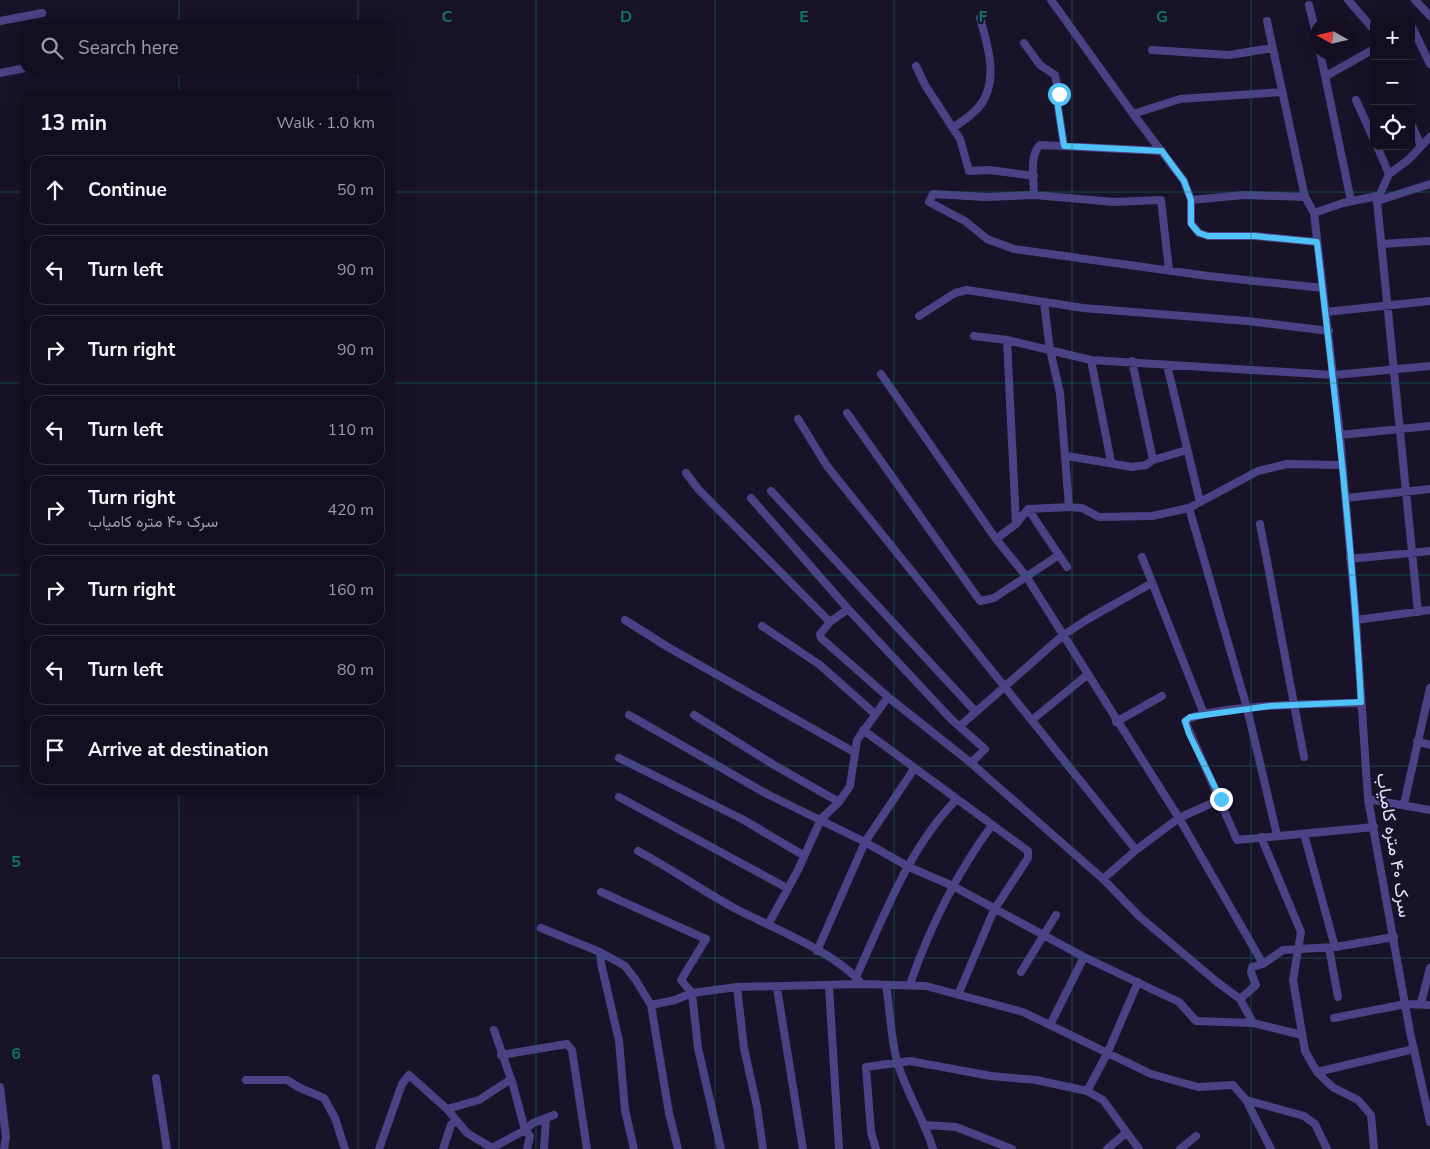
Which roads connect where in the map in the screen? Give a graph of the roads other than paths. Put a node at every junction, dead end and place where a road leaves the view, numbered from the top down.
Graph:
1 (1051, 0) edge
2 (1348, 0) edge
3 (1415, 0) edge
4 (1309, 5) dead end
5 (42, 13) dead end
6 (1312, 15) edge
7 (1430, 16) edge
8 (980, 18) dead end
9 (0, 21) edge
10 (1267, 21) dead end
11 (1370, 25) edge
12 (1415, 33) edge
13 (1024, 43) dead end
14 (1273, 48) junction
15 (1152, 50) dead end
16 (1370, 51) edge
17 (1322, 60) edge
18 (1430, 64) edge
19 (916, 66) dead end
20 (20, 69) edge
21 (0, 73) edge
22 (1326, 76) junction
23 (1282, 92) junction
24 (1356, 100) dead end
25 (1133, 114) junction
26 (953, 128) junction
27 (1370, 131) edge
28 (1415, 131) edge
29 (1430, 137) edge
30 (1064, 146) junction
31 (1422, 146) junction
32 (1378, 150) edge
33 (1162, 151) junction
34 (1389, 174) junction
35 (1034, 176) junction
36 (1430, 184) edge
37 (1034, 195) junction
38 (1305, 197) junction
39 (1377, 198) junction
40 (1191, 200) junction
41 (1351, 201) junction
42 (1314, 213) junction
43 (1430, 241) edge
44 (1317, 242) junction
45 (1381, 244) junction
46 (1169, 270) junction
47 (1323, 288) junction
48 (1430, 300) edge
49 (1044, 303) junction
50 (1388, 306) junction
51 (1326, 312) junction
52 (919, 316) dead end
53 (1329, 330) junction
54 (974, 336) dead end
55 (1006, 340) junction
56 (1050, 350) junction
57 (1091, 360) junction
58 (1132, 362) junction
59 (1167, 365) junction
60 (1430, 366) edge
61 (1394, 370) junction
62 (881, 374) dead end
63 (1334, 375) junction
64 (847, 413) dead end
65 (798, 419) dead end
66 (1430, 426) edge
67 (1400, 430) junction
68 (1340, 435) junction
69 (1187, 450) junction
70 (1066, 456) junction
71 (1153, 460) junction
72 (1111, 462) junction
73 (1342, 465) junction
74 (686, 473) dead end
75 (1430, 489) edge
76 (771, 491) dead end
77 (1405, 492) junction
78 (751, 498) dead end
79 (1346, 498) junction
80 (1200, 502) junction
81 (1069, 507) junction
82 (1189, 508) junction
83 (1028, 509) junction
84 (1016, 524) junction
85 (1260, 524) dead end
86 (996, 539) junction
87 (1430, 551) edge
88 (1412, 553) junction
89 (1059, 555) junction
90 (1142, 557) dead end
91 (1350, 560) junction
92 (1067, 567) dead end
93 (1026, 576) junction
94 (1152, 583) junction
95 (848, 609) junction
96 (1430, 610) edge
97 (1418, 612) junction
98 (625, 620) dead end
99 (1356, 620) junction
100 (830, 622) junction
101 (762, 626) dead end
102 (1062, 636) junction
103 (1087, 675) junction
104 (1004, 686) junction
105 (1430, 688) edge
106 (1162, 696) dead end
107 (888, 697) junction
108 (1361, 702) junction
109 (1293, 705) junction
110 (1248, 708) junction
111 (975, 711) junction
112 (874, 713) junction
113 (694, 714) dead end
114 (1204, 714) junction
115 (629, 715) dead end
116 (1032, 720) junction
117 (1116, 722) junction
118 (960, 726) junction
119 (863, 730) junction
120 (1417, 741) junction
121 (1430, 745) edge
122 (854, 752) junction
123 (1304, 756) dead end
124 (619, 758) dead end
125 (971, 763) junction
126 (914, 769) junction
127 (619, 797) dead end
128 (1221, 799) junction
129 (1368, 799) junction
130 (956, 800) junction
131 (839, 802) junction
132 (1404, 804) junction
133 (1430, 810) edge
134 (1179, 818) junction
135 (821, 819) junction
136 (992, 825) junction
137 (1374, 827) junction
138 (1304, 834) junction
139 (1277, 835) junction
140 (1261, 837) junction
141 (865, 842) junction
142 (1136, 850) junction
143 (638, 851) dead end
144 (803, 856) junction
145 (909, 867) junction
146 (1103, 879) junction
147 (953, 886) junction
148 (787, 888) junction
149 (601, 892) dead end
150 (994, 910) junction
151 (1056, 914) dead end
152 (769, 923) junction
153 (541, 928) dead end
154 (1043, 934) junction
155 (1394, 937) junction
156 (1299, 948) junction
157 (1332, 948) junction
158 (818, 951) junction
159 (600, 952) junction
160 (1084, 957) junction
161 (1263, 964) junction
162 (1430, 968) edge
163 (1021, 972) dead end
164 (856, 977) junction
165 (1138, 982) junction
166 (862, 984) junction
167 (910, 984) junction
168 (886, 985) junction
169 (830, 986) junction
170 (737, 987) junction
171 (777, 988) junction
172 (692, 993) junction
173 (958, 994) junction
174 (1338, 997) dead end
175 (1240, 999) junction
176 (1421, 1003) junction
177 (1406, 1004) junction
178 (651, 1005) junction
179 (1430, 1005) edge
180 (1334, 1018) dead end
181 (1253, 1023) junction
182 (1050, 1025) junction
183 (494, 1030) dead end
184 (1302, 1035) junction
185 (1414, 1049) junction
186 (501, 1054) junction
187 (1107, 1054) junction
188 (897, 1062) junction
189 (1317, 1072) junction
190 (156, 1078) dead end
191 (511, 1079) junction
192 (246, 1080) dead end
193 (0, 1087) edge
194 (1087, 1091) junction
195 (1246, 1100) junction
196 (447, 1109) junction
197 (456, 1120) junction
198 (1430, 1122) edge
199 (926, 1125) junction
200 (525, 1130) junction
201 (1126, 1133) junction
202 (1196, 1136) dead end
203 (4, 1149) edge
204 (166, 1149) edge
205 (345, 1149) edge
206 (379, 1149) edge
207 (443, 1149) edge
208 (527, 1149) edge
209 (544, 1149) edge
210 (587, 1149) edge
211 (634, 1149) edge
212 (678, 1149) edge
213 (721, 1149) edge
214 (764, 1149) edge
215 (803, 1149) edge
216 (839, 1149) edge
217 (876, 1149) edge
218 (933, 1149) edge
219 (1012, 1149) edge
220 (1107, 1149) edge
221 (1139, 1149) edge
222 (1180, 1149) edge
223 (1271, 1149) edge
224 (1327, 1149) edge
225 (1374, 1149) edge

1 - 25 street
2 - 11 street
3 - 7 street
4 - 6 street
5 - 9 street
8 - 26 street
10 - 14 street
12 - 18 street
13 - 30 street
14 - 15 street
14 - 23 street
16 - 22 street
17 - 22 street
19 - 26 street
20 - 21 street
22 - 41 street
23 - 25 street
23 - 38 street
24 - 27 street
25 - 33 street
26 - 35 street
28 - 31 street
29 - 31 street
30 - 33 street
30 - 35 street
31 - 34 street
32 - 34 street
33 - 40 street
34 - 39 street
35 - 37 street
36 - 39 street
37 - 46 street
37 - 46 street
38 - 40 street
38 - 42 street
39 - 41 street
39 - 45 street
40 - 44 street
41 - 42 street
42 - 44 street, سرک ۴۰ متره کامیاب
43 - 45 street
44 - 47 street, سرک ۴۰ متره کامیاب
45 - 50 street
46 - 47 street
47 - 51 street, سرک ۴۰ متره کامیاب
48 - 50 street
49 - 52 street
49 - 53 street
49 - 56 street
50 - 51 street
50 - 61 street
51 - 53 street, سرک ۴۰ متره کامیاب
53 - 63 street, سرک ۴۰ متره کامیاب
54 - 55 street
55 - 56 street
55 - 84 street
56 - 57 street
56 - 70 street
57 - 58 street
57 - 72 street
58 - 59 street
58 - 71 street
59 - 63 street
59 - 69 street
60 - 61 street
61 - 63 street
61 - 67 street
62 - 86 street
63 - 68 street, سرک ۴۰ متره کامیاب
64 - 93 street
65 - 104 street
66 - 67 street
67 - 68 street
67 - 77 street
68 - 73 street, سرک ۴۰ متره کامیاب
69 - 71 street
69 - 80 street
70 - 72 street
70 - 81 street
71 - 72 street
73 - 79 street, سرک ۴۰ متره کامیاب
73 - 80 street
74 - 100 street
75 - 77 street
76 - 111 street
77 - 79 street
77 - 88 street
78 - 95 street
79 - 91 street, سرک ۴۰ متره کامیاب
80 - 82 street
81 - 82 street
81 - 83 street
82 - 110 street
83 - 84 street
83 - 89 street
84 - 86 street
85 - 109 street
86 - 93 street
87 - 88 street
88 - 91 street
88 - 97 street
89 - 92 street
89 - 93 street
90 - 94 street
91 - 99 street, سرک ۴۰ متره کامیاب
93 - 102 street
94 - 102 street
94 - 114 street
95 - 100 street
95 - 118 street
96 - 97 street
97 - 99 street
98 - 122 street
99 - 108 street, سرک ۴۰ متره کامیاب
100 - 107 street
101 - 112 street
102 - 103 street
102 - 104 street
103 - 116 street
103 - 117 street
104 - 111 street
104 - 116 street
105 - 120 street
106 - 117 street
107 - 112 street
107 - 125 street
108 - 109 street
108 - 129 street, سرک ۴۰ متره کامیاب
109 - 110 street
109 - 123 street
110 - 114 street
110 - 139 street
111 - 118 street
112 - 119 street
113 - 131 street
114 - 128 street
115 - 135 street
116 - 142 street
117 - 134 street
118 - 125 street
119 - 122 street
119 - 126 street
120 - 121 street
120 - 132 street
122 - 131 street
124 - 144 street
125 - 146 street
126 - 130 street
126 - 141 street
127 - 148 street
128 - 134 street
128 - 140 street
129 - 132 street
129 - 137 street, سرک ۴۰ متره کامیاب
130 - 136 street
130 - 145 street
131 - 135 street
132 - 133 street
134 - 142 street
134 - 161 street
135 - 141 street
135 - 144 street
136 - 147 street
136 - 150 street
137 - 138 street
137 - 155 street, سرک ۴۰ متره کامیاب
138 - 139 street
138 - 157 street
139 - 140 street
140 - 156 street
141 - 145 street
141 - 158 street
142 - 146 street
143 - 152 street
144 - 148 street
145 - 147 street
145 - 164 street
146 - 175 street
147 - 150 street
147 - 167 street
148 - 152 street
149 - 172 street
150 - 154 street
150 - 173 street
151 - 154 street
152 - 158 street
153 - 159 street
154 - 160 street
154 - 163 street
155 - 157 street
155 - 177 street, سرک ۴۰ متره کامیاب
156 - 157 street
156 - 161 street
156 - 184 street
157 - 174 street
158 - 164 street
159 - 178 street
159 - 211 street
160 - 165 street
160 - 182 street
161 - 175 street
162 - 176 street
164 - 166 street
165 - 181 street
165 - 187 street
166 - 168 street
166 - 169 street
167 - 168 street
167 - 173 street
168 - 188 street
169 - 171 street
169 - 216 street
170 - 171 street
170 - 172 street
170 - 214 street
171 - 215 street
172 - 178 street
172 - 213 street
173 - 182 street
175 - 181 street
176 - 177 street
176 - 179 street
177 - 180 street
177 - 185 street, سرک ۴۰ متره کامیاب
178 - 212 street
181 - 184 street
182 - 187 street
183 - 186 street
184 - 189 street
185 - 189 street
185 - 198 street, سرک ۴۰ متره کامیاب
186 - 191 street
186 - 210 street
187 - 194 street
187 - 195 street
188 - 194 street
188 - 199 street
188 - 217 street
189 - 225 street
190 - 204 street
191 - 196 street
191 - 200 street
192 - 205 street
193 - 203 street
194 - 201 street
195 - 223 street
195 - 224 street
196 - 197 street
196 - 206 street
197 - 200 street
197 - 207 street
199 - 218 street
199 - 219 street
200 - 208 street
200 - 209 street
201 - 220 street
201 - 221 street
202 - 222 street

